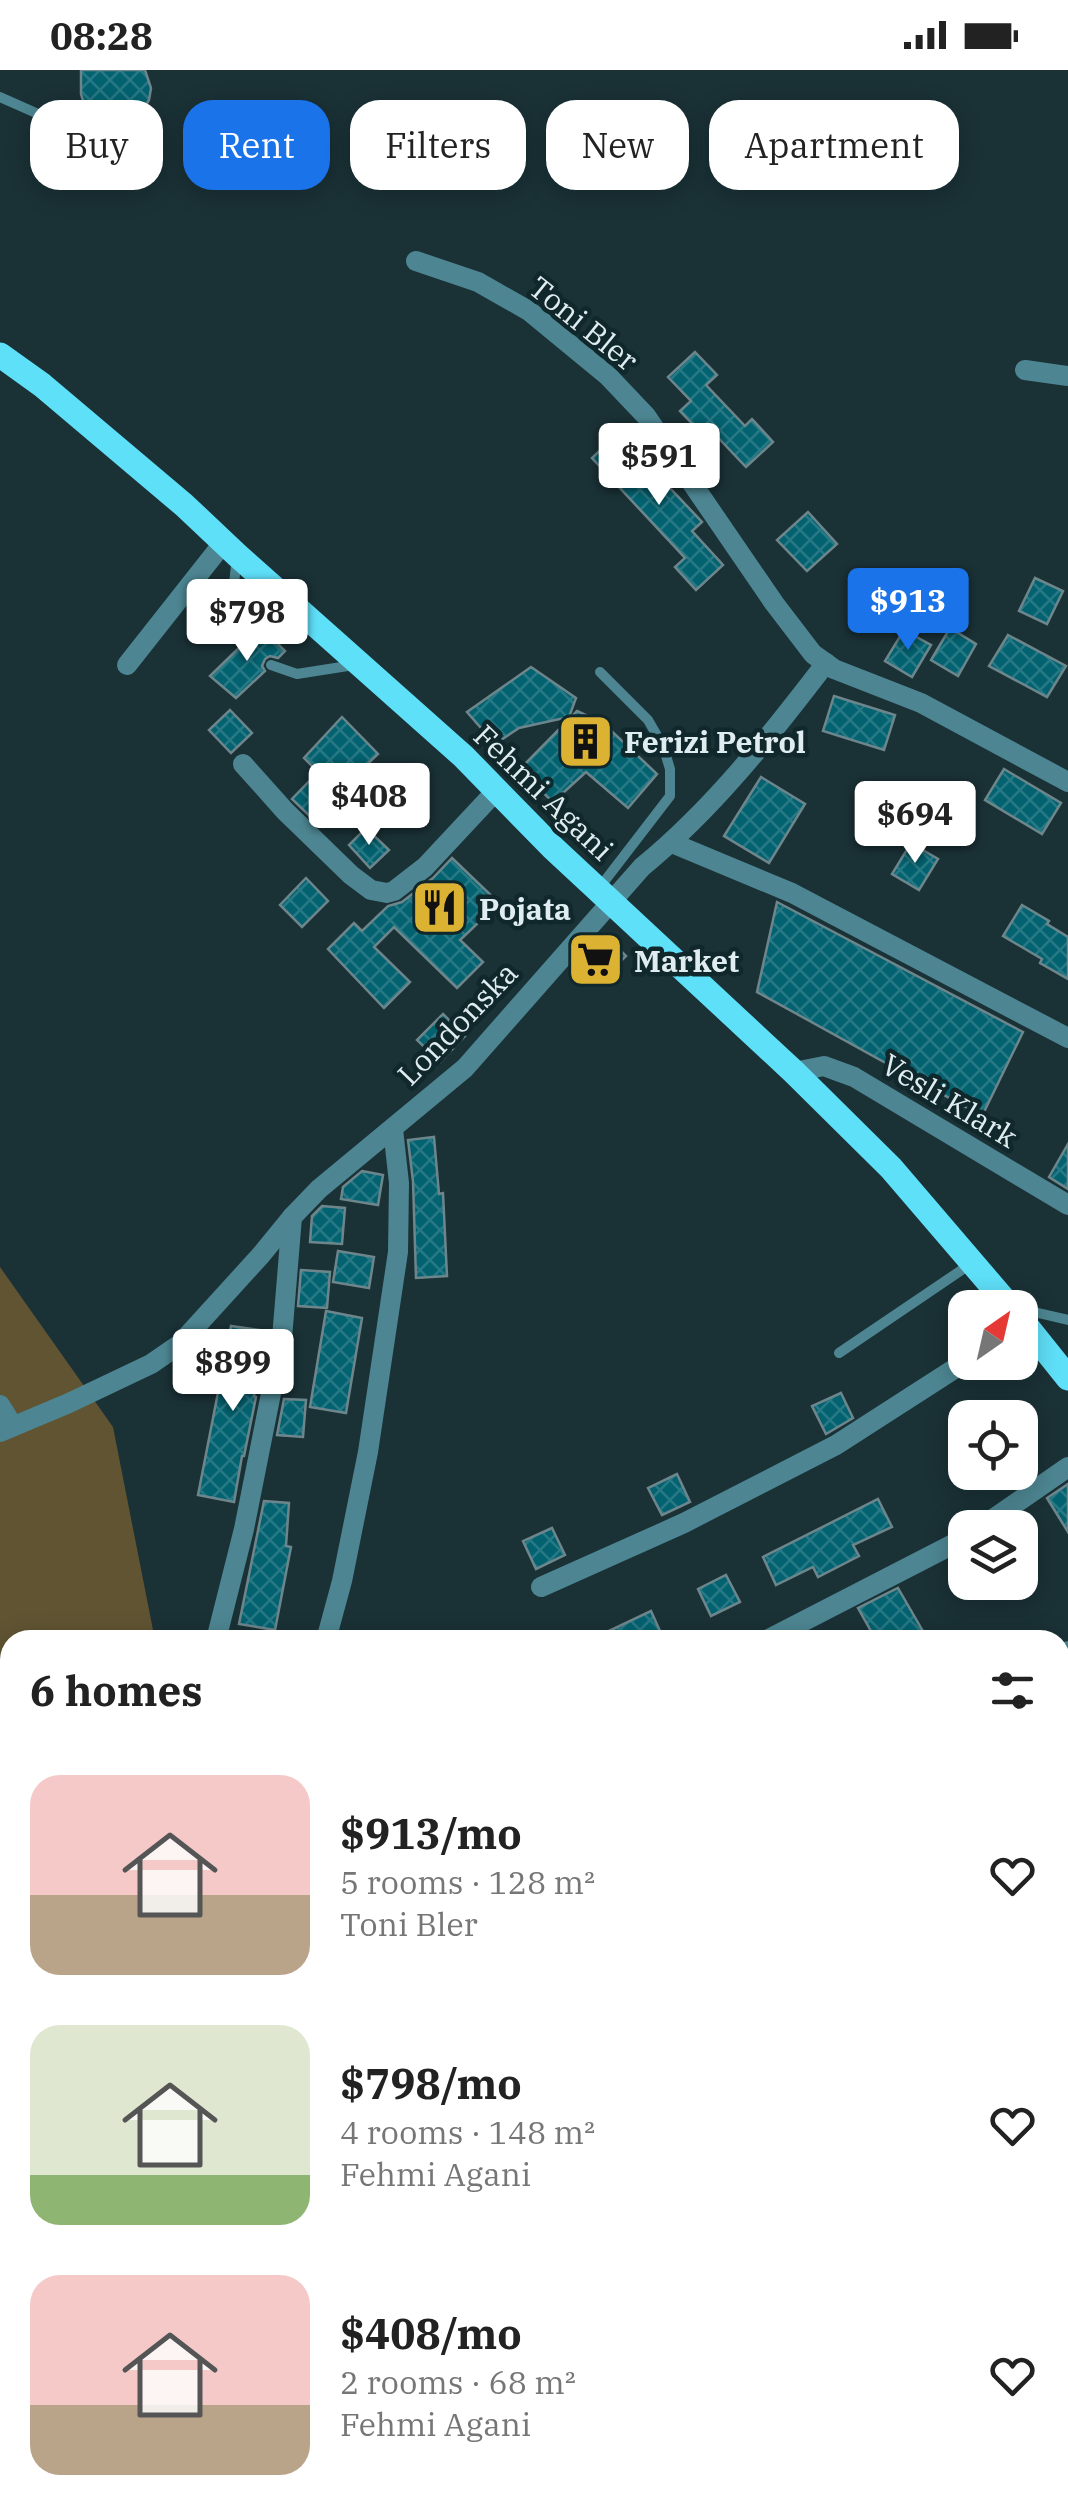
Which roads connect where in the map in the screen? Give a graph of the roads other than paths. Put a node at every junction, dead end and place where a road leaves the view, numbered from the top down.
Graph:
1 (0, 97) edge
2 (30, 110) edge
3 (416, 261) dead end
4 (0, 355) edge
5 (1025, 370) dead end
6 (1068, 376) edge
7 (230, 548) junction
8 (244, 638) dead end
9 (826, 663) junction
10 (360, 664) junction
11 (127, 665) dead end
12 (271, 665) dead end
13 (600, 672) dead end
14 (242, 764) dead end
15 (1068, 782) edge
16 (496, 791) junction
17 (672, 843) junction
18 (604, 896) junction
19 (1068, 1038) edge
20 (794, 1072) junction
21 (392, 1129) junction
22 (1068, 1205) edge
23 (292, 1217) junction
24 (973, 1263) junction
25 (996, 1290) edge
26 (1038, 1316) edge
27 (1068, 1320) edge
28 (1038, 1340) edge
29 (839, 1353) dead end
30 (948, 1373) edge
31 (1068, 1378) edge
32 (0, 1404) edge
33 (6, 1429) edge
34 (1068, 1467) edge
35 (1006, 1510) edge
36 (948, 1547) edge
37 (541, 1587) dead end
38 (219, 1630) edge
39 (329, 1630) edge
40 (786, 1630) edge

1 - 2 lane
3 - 9 street, Toni Bler
4 - 7 main road, Fehmi Agani
5 - 6 street
7 - 8 lane
7 - 10 main road, Fehmi Agani
7 - 11 street
9 - 15 street, Toni Bler
9 - 17 street
10 - 12 lane
10 - 16 main road, Fehmi Agani
13 - 18 lane
14 - 16 street
16 - 18 main road, Fehmi Agani
17 - 18 street
17 - 19 street
18 - 20 main road, Fehmi Agani
18 - 21 street, Londonska
20 - 22 street, Vesli Klark
20 - 24 main road, Fehmi Agani
21 - 23 street, Londonska
21 - 39 street
23 - 33 street, Londonska
23 - 38 street
24 - 25 main road, Fehmi Agani
24 - 29 lane
26 - 27 lane
28 - 31 main road, Fehmi Agani
30 - 37 street
32 - 33 street
34 - 35 street
36 - 40 street

